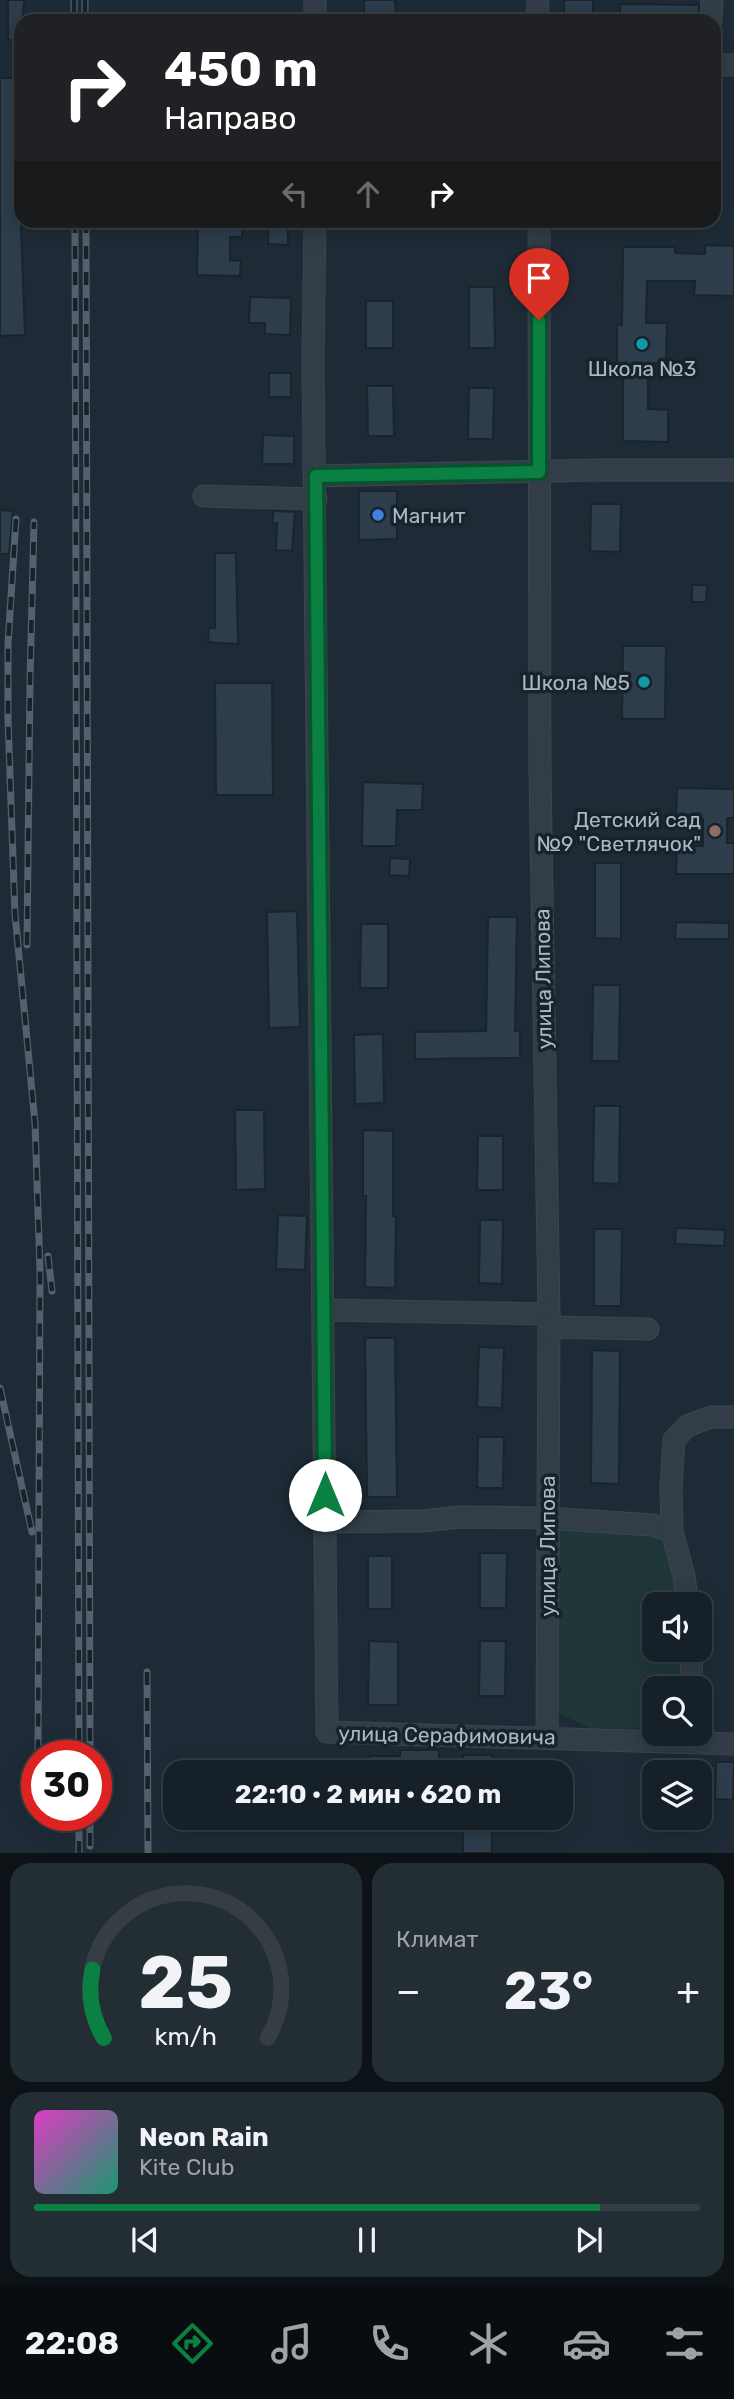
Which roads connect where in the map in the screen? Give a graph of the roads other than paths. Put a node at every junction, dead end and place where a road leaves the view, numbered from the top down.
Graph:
1 (315, 228) edge
2 (539, 228) edge
3 (734, 470) edge
4 (539, 472) junction
5 (316, 476) junction
6 (204, 496) dead end
7 (316, 499) junction
8 (324, 1310) junction
9 (549, 1320) junction
10 (648, 1329) dead end
11 (734, 1417) edge
12 (547, 1518) junction
13 (325, 1522) junction
14 (672, 1531) junction
15 (686, 1592) edge
16 (547, 1737) junction
17 (642, 1738) edge
18 (712, 1741) edge
19 (734, 1744) edge

1 - 5 street, улица Серафимовича
2 - 4 street, улица Липова
3 - 4 street
4 - 5 street
4 - 9 street, улица Липова
5 - 7 street, улица Серафимовича
6 - 7 street
7 - 8 street, улица Серафимовича
8 - 9 street
8 - 13 street, улица Серафимовича
9 - 10 street
9 - 12 street, улица Липова
11 - 14 street
12 - 13 street
12 - 14 street
12 - 16 street, улица Липова
13 - 16 street, улица Серафимовича
14 - 15 street
16 - 17 street, улица Серафимовича
18 - 19 street, улица Серафимовича

